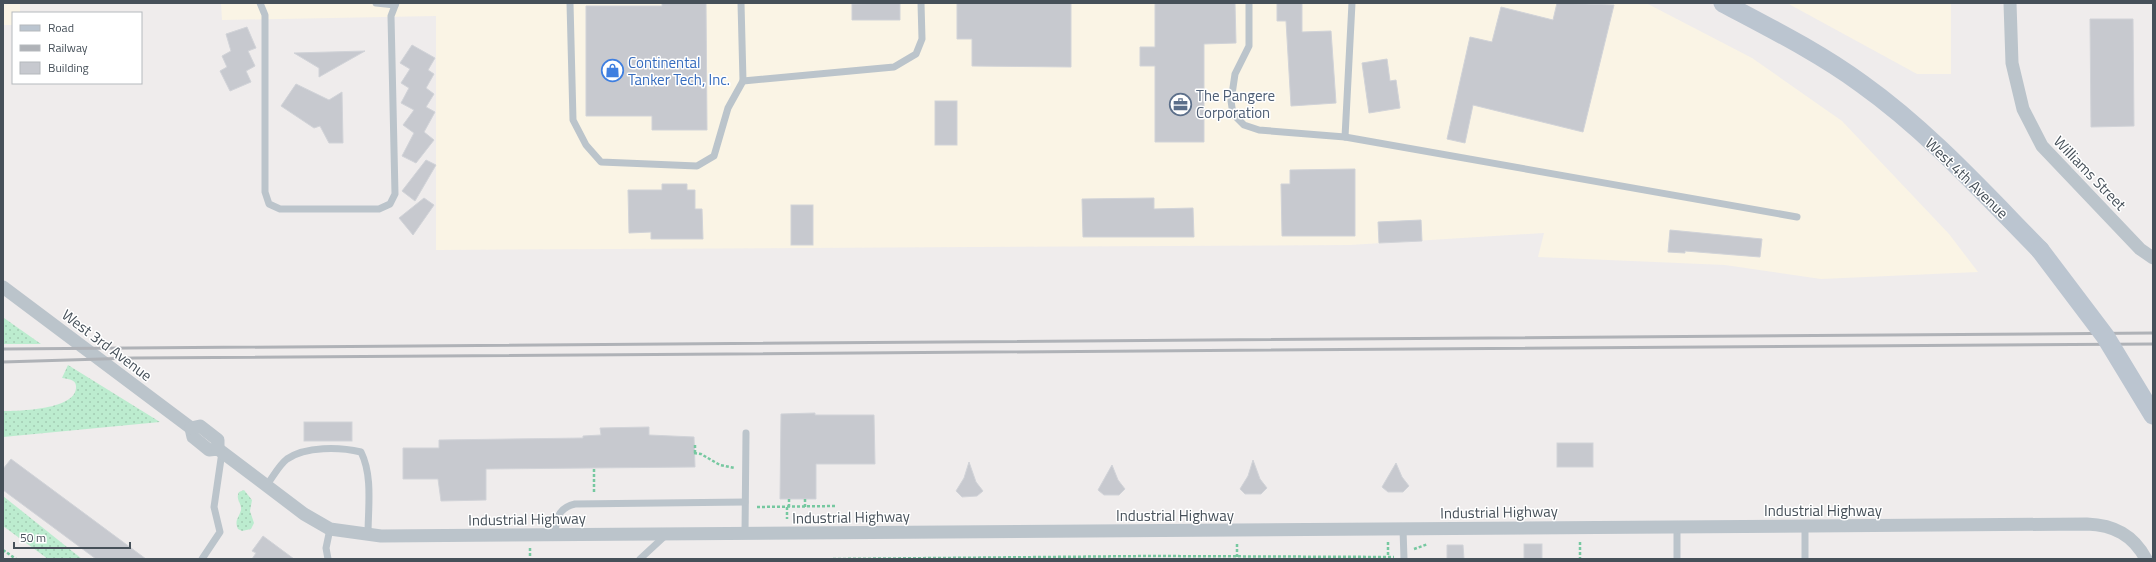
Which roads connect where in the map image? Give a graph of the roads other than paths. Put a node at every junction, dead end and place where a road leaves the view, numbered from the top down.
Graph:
1 (260, 3) edge
2 (376, 3) edge
3 (570, 3) edge
4 (741, 3) edge
5 (921, 3) edge
6 (1249, 3) edge
7 (1352, 3) edge
8 (1723, 3) edge
9 (2010, 3) edge
10 (396, 4) edge
11 (743, 81) junction
12 (1345, 137) junction
13 (1797, 216) dead end
14 (2153, 258) edge
15 (3, 287) edge
16 (2153, 415) edge
17 (191, 428) joint
18 (746, 433) dead end
19 (220, 450) junction
20 (266, 486) junction
21 (746, 504) junction
22 (1805, 526) junction
23 (1677, 527) junction
24 (330, 529) junction
25 (1403, 529) junction
26 (667, 534) junction
27 (746, 534) junction
28 (368, 535) junction
29 (555, 535) junction
30 (1403, 556) edge
31 (202, 559) edge
32 (328, 559) edge
33 (640, 559) edge
34 (1677, 559) edge
35 (1805, 559) edge
36 (2146, 559) edge

1 - 10 lane
2 - 10 lane
3 - 11 lane
4 - 11 lane
5 - 11 lane
6 - 12 lane
7 - 12 lane
8 - 16 main road, West 4th Avenue, bridge
9 - 14 street, Williams Street
12 - 13 lane
15 - 17 street, West 3rd Avenue
17 - 19 street, Industrial Highway
18 - 21 lane
19 - 20 street, Industrial Highway
19 - 31 lane
20 - 24 street, Industrial Highway
20 - 28 lane
21 - 27 lane
21 - 29 lane
22 - 23 street, Industrial Highway
22 - 35 lane
22 - 36 street, Industrial Highway
23 - 25 street, Industrial Highway
23 - 34 lane
24 - 28 street, Industrial Highway
24 - 32 lane
25 - 27 street, Industrial Highway
25 - 30 lane
26 - 27 street, Industrial Highway
26 - 29 street, Industrial Highway
26 - 33 lane
28 - 29 street, Industrial Highway

